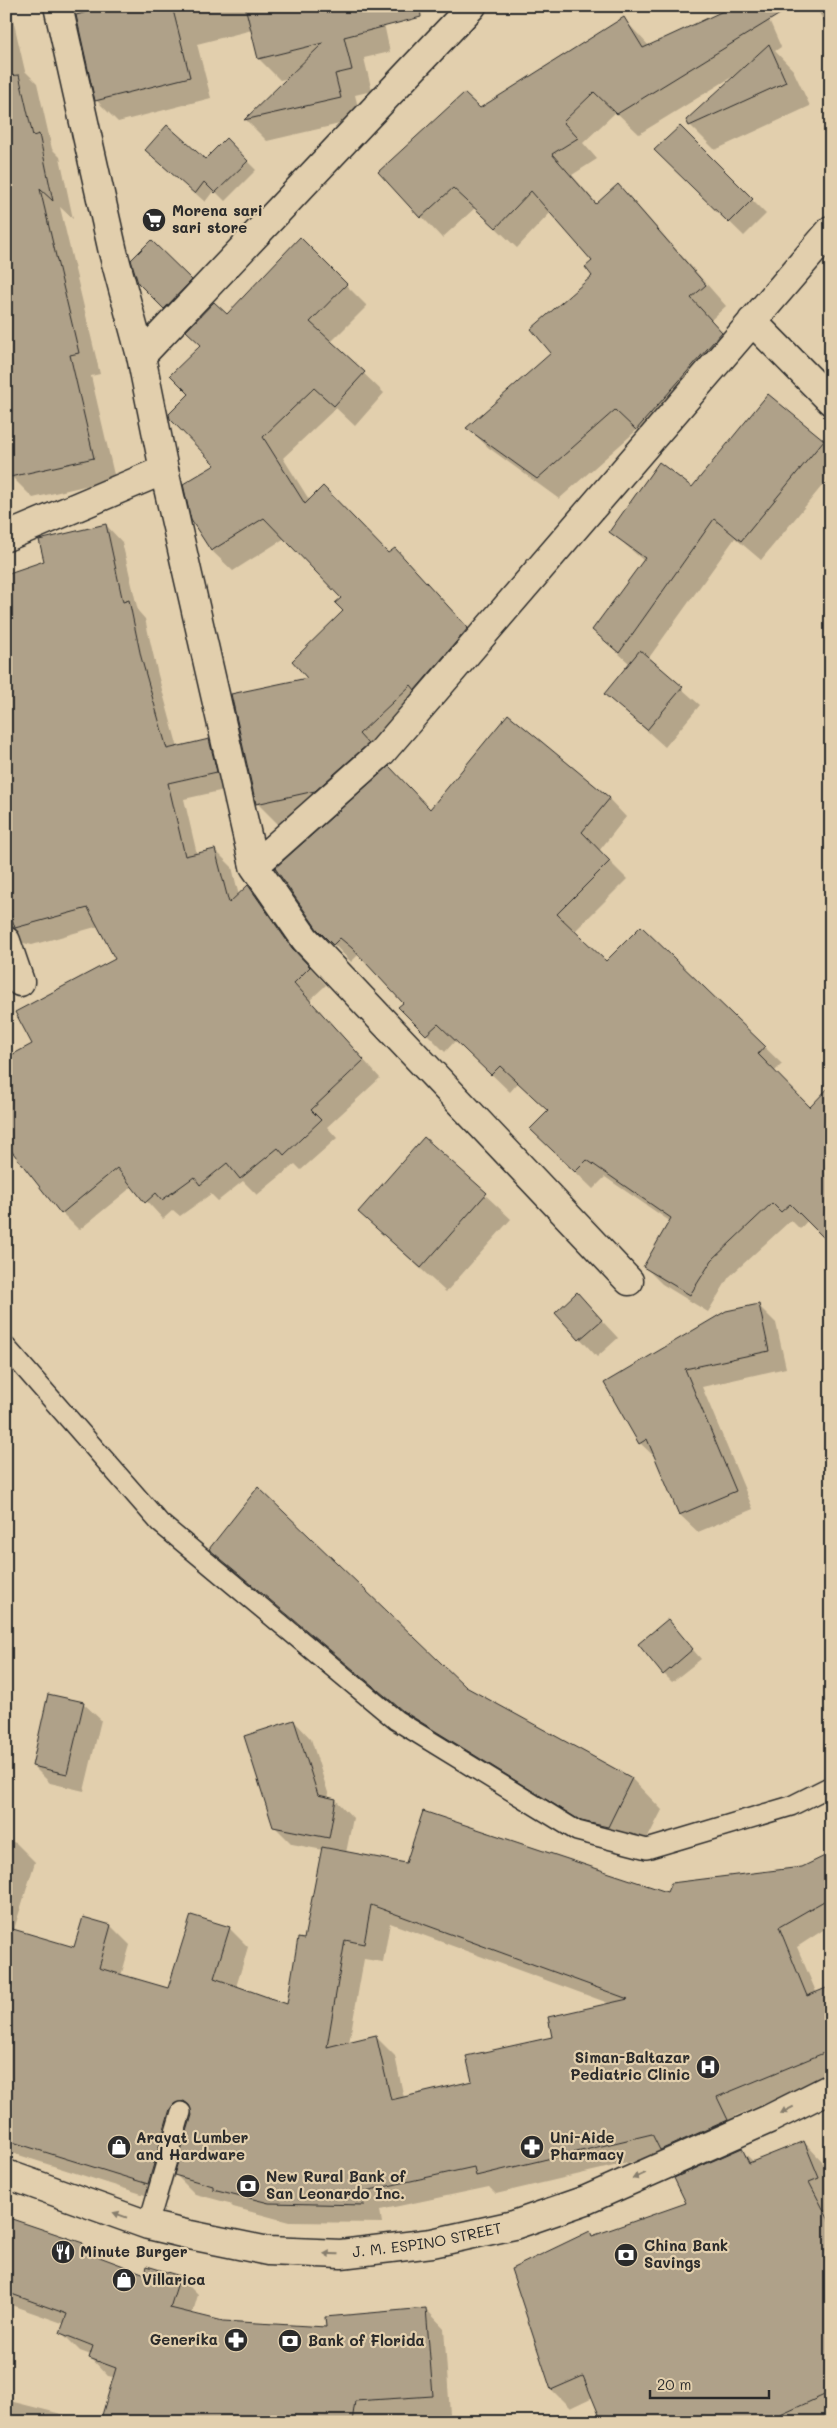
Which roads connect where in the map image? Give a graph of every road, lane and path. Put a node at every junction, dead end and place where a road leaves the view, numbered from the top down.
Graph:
1 (58, 6) edge
2 (472, 6) edge
3 (831, 230) edge
4 (752, 321) junction
5 (141, 356) junction
6 (831, 401) edge
7 (164, 470) junction
8 (6, 537) edge
9 (254, 866) junction
10 (6, 941) edge
11 (20, 982) dead end
12 (629, 1281) dead end
13 (6, 1347) edge
14 (831, 1786) edge
15 (831, 2088) edge
16 (181, 2112) dead end
17 (6, 2174) edge
18 (148, 2225) junction

1 - 5 street
2 - 5 street
3 - 4 street
4 - 6 street
4 - 9 street
5 - 7 street
7 - 8 street
7 - 9 street
9 - 12 street
10 - 11 street
13 - 14 lane
15 -> 18 street, J. M. ESPINO STREET
16 - 18 lane
18 -> 17 street, J. M. ESPINO STREET

